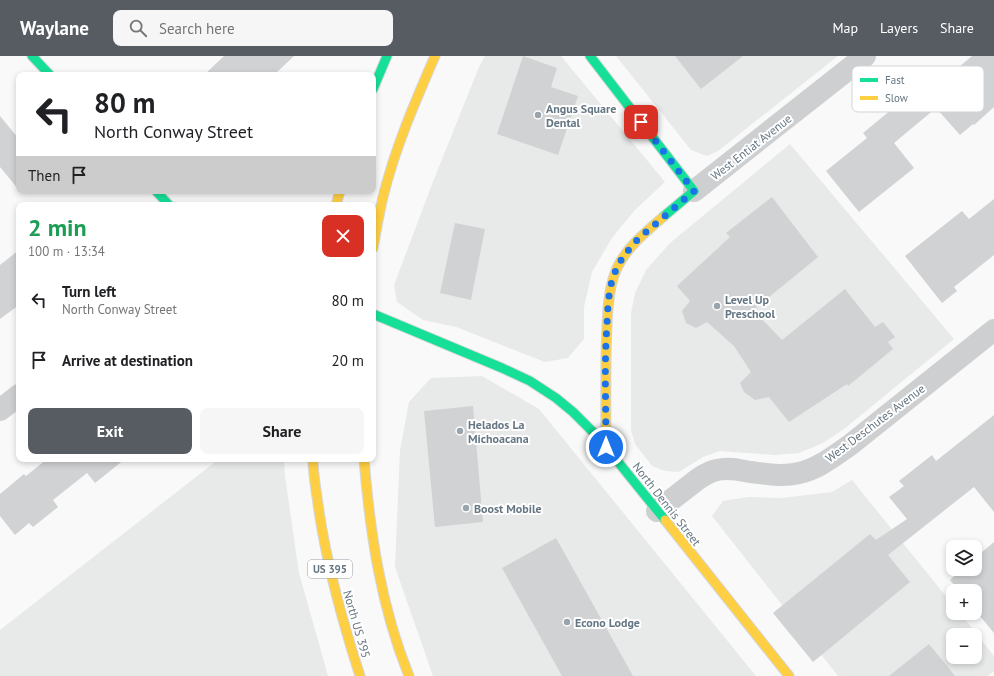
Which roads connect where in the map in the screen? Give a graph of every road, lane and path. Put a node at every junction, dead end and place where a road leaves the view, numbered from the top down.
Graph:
1 (32, 56) edge
2 (387, 56) edge
3 (435, 56) edge
4 (590, 56) edge
5 (865, 56) edge
6 (852, 66) edge
7 (852, 66) edge
8 (47, 72) edge
9 (376, 82) edge
10 (694, 191) junction
11 (159, 194) edge
12 (166, 202) edge
13 (376, 233) edge
14 (376, 315) edge
15 (994, 330) edge
16 (16, 397) edge
17 (0, 410) edge
18 (606, 447) junction
19 (313, 462) edge
20 (364, 462) edge
21 (657, 512) junction
22 (360, 676) edge
23 (409, 676) edge
24 (789, 676) edge

1 - 8 main road
2 - 9 main road
3 - 13 main road
4 - 10 main road
5 - 7 street, West Entiat Avenue
6 - 10 street, West Entiat Avenue
10 - 18 main road, West Entiat Avenue
11 - 12 main road
14 - 18 main road, North Dennis Street
15 - 21 street, West Deschutes Avenue
16 - 17 street
18 - 21 main road, North Dennis Street
19 - 22 main road, North US 395 / US 395
20 - 23 main road
21 - 24 main road, North Dennis Street

